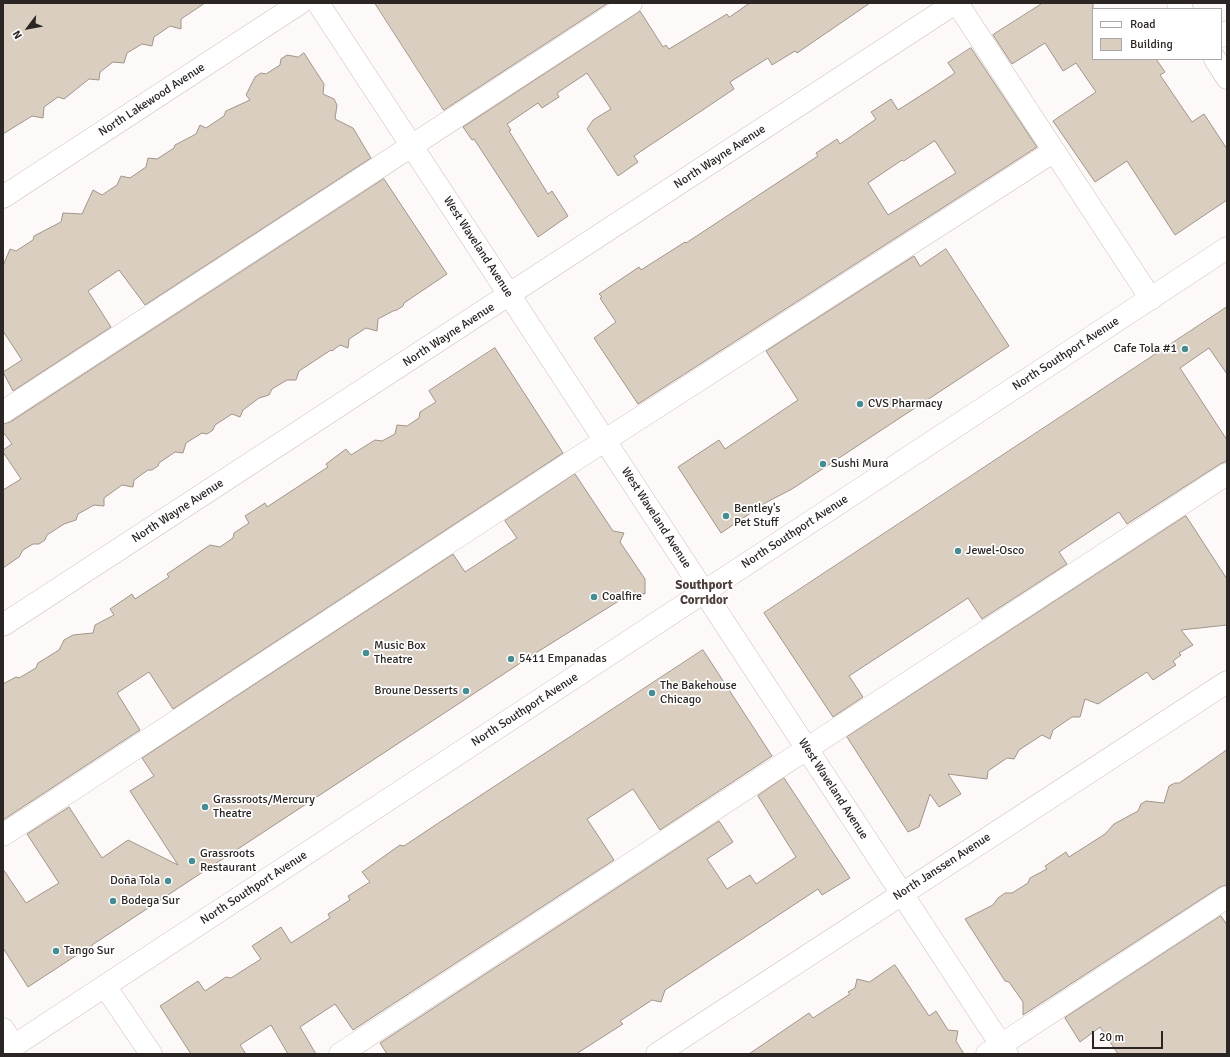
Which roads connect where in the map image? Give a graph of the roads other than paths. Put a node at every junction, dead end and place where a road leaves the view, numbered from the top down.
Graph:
1 (300, 3) edge
2 (318, 3) edge
3 (631, 3) edge
4 (956, 3) edge
5 (1216, 60) edge
6 (1227, 78) edge
7 (412, 146) junction
8 (1054, 151) junction
9 (3, 197) edge
10 (1227, 248) edge
11 (510, 295) junction
12 (1151, 299) junction
13 (3, 412) edge
14 (605, 440) junction
15 (1227, 474) edge
16 (704, 592) junction
17 (3, 625) edge
18 (1227, 682) edge
19 (807, 748) junction
20 (3, 836) edge
21 (902, 894) junction
22 (1227, 898) edge
23 (105, 986) junction
24 (7, 1043) edge
25 (998, 1051) edge
26 (151, 1054) edge
27 (340, 1054) edge
28 (657, 1054) edge

1 - 9 street, North Lakewood Avenue
2 - 7 street, West Waveland Avenue
3 - 7 street
4 - 8 street
4 - 11 street, North Wayne Avenue
5 - 6 street
7 - 11 street, West Waveland Avenue
7 - 13 street
8 - 12 street
8 - 14 street
10 - 12 street, North Southport Avenue
11 - 14 street, West Waveland Avenue
11 - 17 street, North Wayne Avenue
12 - 16 street, North Southport Avenue
14 - 16 street, West Waveland Avenue
14 - 20 street
15 - 19 street
16 - 19 street, West Waveland Avenue
16 - 23 street, North Southport Avenue
18 - 21 street, North Janssen Avenue
19 - 21 street, West Waveland Avenue
19 - 27 street
21 - 25 street, West Waveland Avenue
21 - 28 street, North Janssen Avenue
22 - 25 street
23 - 24 street, North Southport Avenue
23 - 26 street

